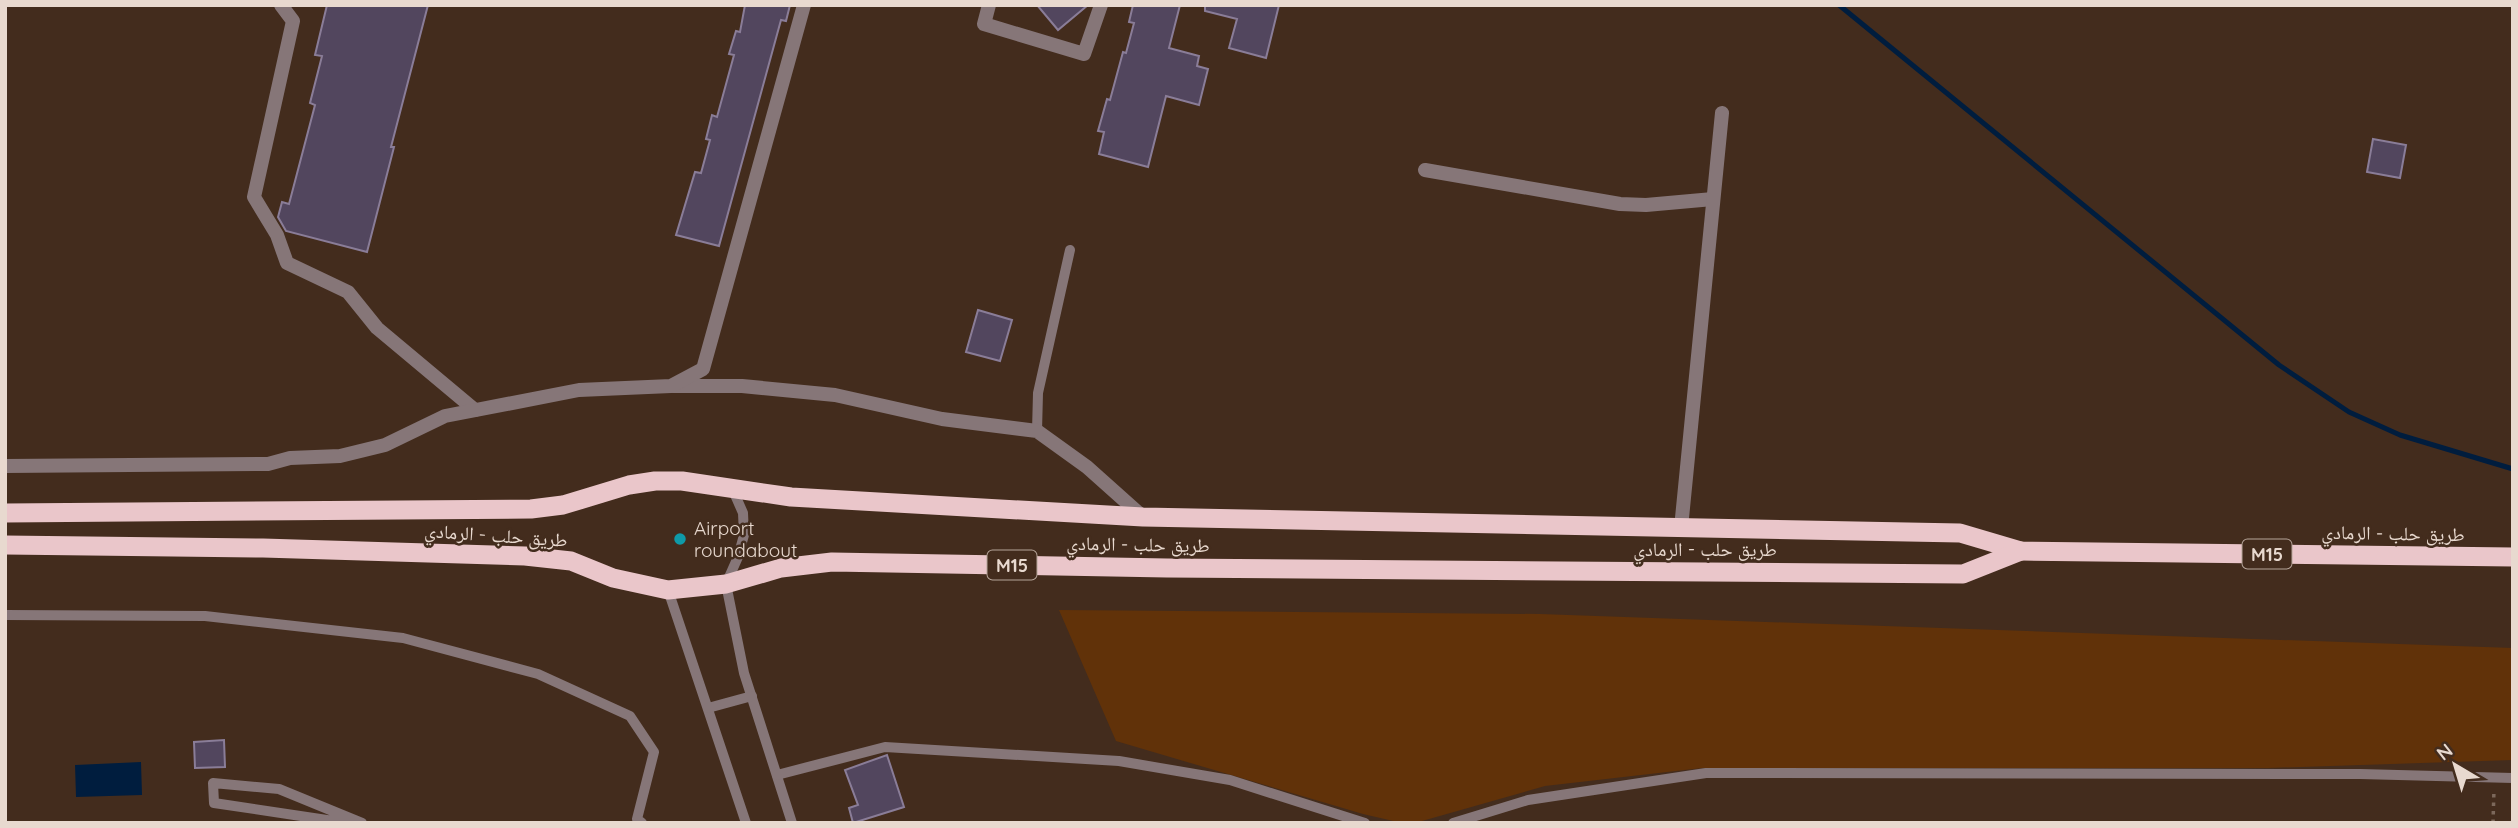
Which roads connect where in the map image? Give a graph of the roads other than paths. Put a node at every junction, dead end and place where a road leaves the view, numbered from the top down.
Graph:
1 (281, 5) edge
2 (804, 5) edge
3 (989, 5) edge
4 (1101, 5) edge
5 (1722, 113) dead end
6 (1425, 170) dead end
7 (1713, 199) junction
8 (1070, 250) dead end
9 (671, 386) junction
10 (475, 410) junction
11 (1037, 431) junction
12 (5, 466) edge
13 (732, 488) junction
14 (5, 513) edge
15 (1143, 517) junction
16 (1681, 528) junction
17 (5, 545) edge
18 (2021, 551) junction
19 (2513, 557) edge
20 (726, 584) junction
21 (668, 590) junction
22 (5, 615) edge
23 (751, 696) junction
24 (708, 708) junction
25 (777, 775) junction
26 (2513, 778) edge
27 (347, 823) edge
28 (362, 823) edge
29 (642, 823) edge
30 (746, 823) edge
31 (792, 823) edge
32 (1365, 823) edge
33 (1452, 823) edge

1 - 10 street
2 - 9 street
3 - 4 street
5 - 7 street
6 - 7 street
7 - 16 street
8 - 11 lane
9 - 10 street
9 - 11 street
10 - 12 street
11 - 15 street
13 - 14 highway, طريق حلب - الرمادي / M15
13 - 15 highway, طريق حلب - الرمادي / M15
13 - 20 lane
15 - 16 highway, طريق حلب - الرمادي / M15
16 - 18 highway, طريق حلب - الرمادي / M15
17 - 21 highway, طريق حلب - الرمادي / M15
18 - 19 highway, طريق حلب - الرمادي / M15
18 - 20 highway, طريق حلب - الرمادي / M15
20 - 21 highway, طريق حلب - الرمادي / M15
20 - 23 lane
21 - 24 lane
22 - 29 lane
23 - 24 lane
23 - 25 lane
24 - 30 lane
25 - 31 lane
25 - 32 lane
26 - 33 lane
27 - 28 lane

